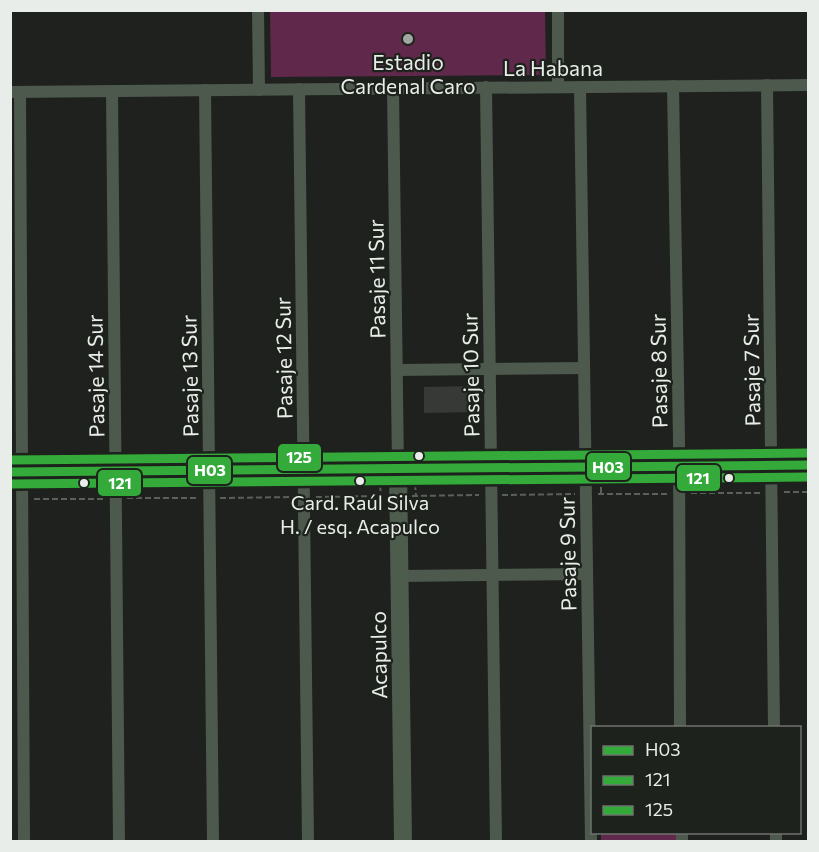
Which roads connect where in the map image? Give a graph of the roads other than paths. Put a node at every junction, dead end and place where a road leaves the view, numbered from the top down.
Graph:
1 (258, 10) edge
2 (558, 10) edge
3 (767, 85) junction
4 (808, 85) edge
5 (673, 86) junction
6 (486, 87) junction
7 (558, 87) junction
8 (580, 87) junction
9 (393, 88) junction
10 (299, 89) junction
11 (205, 90) junction
12 (259, 90) junction
13 (112, 91) junction
14 (15, 92) edge
15 (584, 368) junction
16 (490, 369) junction
17 (397, 370) junction
18 (771, 465) junction
19 (808, 465) edge
20 (679, 466) junction
21 (586, 467) junction
22 (398, 468) junction
23 (491, 468) junction
24 (303, 469) junction
25 (209, 470) junction
26 (115, 471) junction
27 (16, 472) edge
28 (587, 574) junction
29 (492, 575) junction
30 (399, 576) junction
31 (680, 726) edge
32 (774, 726) edge
33 (591, 772) edge
34 (24, 842) edge
35 (119, 842) edge
36 (213, 842) edge
37 (308, 842) edge
38 (403, 842) edge
39 (496, 842) edge
40 (591, 842) edge

1 - 12 street
2 - 7 street
3 - 4 street, La Habana
3 - 5 street, La Habana
3 - 18 street, Pasaje 7 Sur
5 - 8 street, La Habana
5 - 20 street, Pasaje 8 Sur
6 - 7 street, La Habana
6 - 9 street, La Habana
6 - 16 street, Pasaje 10 Sur
7 - 8 street, La Habana
8 - 15 street, Pasaje 9 Sur
9 - 10 street, La Habana
9 - 17 street, Pasaje 11 Sur
10 - 12 street, La Habana
10 - 24 street, Pasaje 12 Sur
11 - 12 street, La Habana
11 - 13 street, La Habana
11 - 25 street, Pasaje 13 Sur
13 - 14 street, La Habana
13 - 26 street, Pasaje 14 Sur
14 - 27 street
15 - 16 street
15 - 21 street, Pasaje 9 Sur
16 - 17 street
16 - 23 street, Pasaje 10 Sur
17 - 22 street, Pasaje 11 Sur
18 - 19 main road
18 - 20 main road
18 - 32 street, Pasaje 7 Sur
20 - 21 main road
20 - 31 street, Pasaje 8 Sur
21 - 23 main road
21 - 28 street, Pasaje 9 Sur
22 - 23 main road
22 - 24 main road
22 - 30 main road, Acapulco
23 - 29 street, Pasaje 10 Sur
24 - 25 main road
24 - 37 street, Pasaje 12 Sur
25 - 26 main road
25 - 36 street, Pasaje 13 Sur
26 - 27 main road
26 - 35 street, Pasaje 14 Sur
27 - 34 street
28 - 29 street
28 - 33 street, Pasaje 9 Sur
29 - 30 street
29 - 39 street, Pasaje 10 Sur
30 - 38 main road, Acapulco
33 - 40 street, Pasaje 9 Sur

